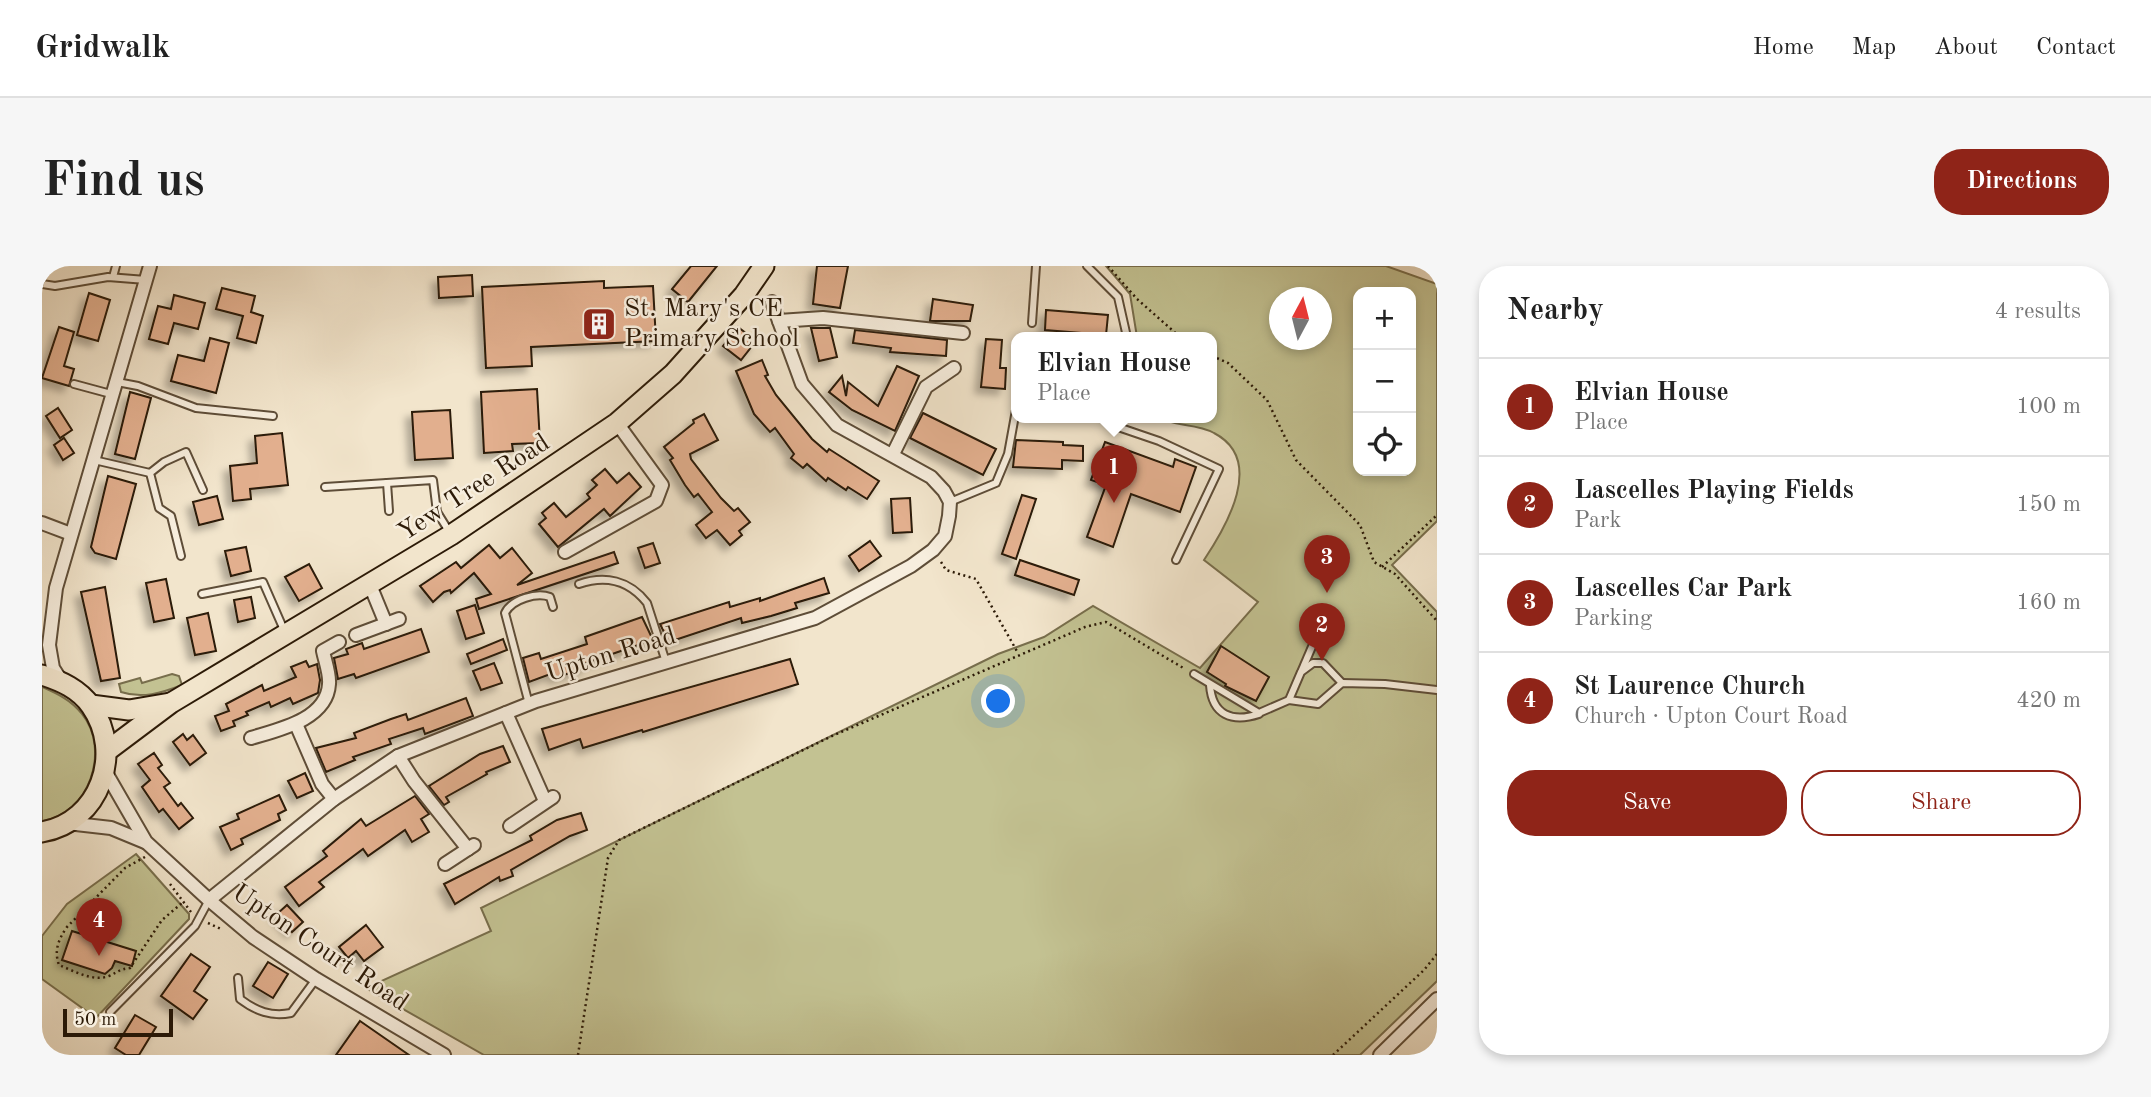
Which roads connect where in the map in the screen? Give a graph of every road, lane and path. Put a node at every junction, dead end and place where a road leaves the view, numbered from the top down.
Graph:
1 (116, 266) edge
2 (150, 266) edge
3 (764, 266) edge
4 (1036, 266) edge
5 (1087, 266) edge
6 (1108, 266) edge
7 (113, 277) junction
8 (146, 280) junction
9 (42, 284) edge
10 (772, 302) dead end
11 (779, 321) junction
12 (1032, 324) dead end
13 (1126, 332) edge
14 (1174, 332) edge
15 (962, 333) dead end
16 (1217, 358) edge
17 (954, 368) dead end
18 (74, 384) dead end
19 (113, 388) junction
20 (273, 416) dead end
21 (617, 423) junction
22 (1014, 423) edge
23 (1118, 423) edge
24 (893, 454) junction
25 (92, 460) junction
26 (150, 473) junction
27 (387, 483) junction
28 (325, 487) dead end
29 (203, 490) dead end
30 (950, 502) junction
31 (389, 511) dead end
32 (1437, 515) edge
33 (42, 523) edge
34 (71, 534) junction
35 (451, 535) junction
36 (933, 550) junction
37 (565, 552) dead end
38 (181, 555) dead end
39 (1177, 559) dead end
40 (1382, 567) junction
41 (579, 584) dead end
42 (370, 585) junction
43 (56, 588) junction
44 (202, 594) dead end
45 (554, 607) dead end
46 (42, 616) edge
47 (399, 619) dead end
48 (1437, 621) edge
49 (386, 624) junction
50 (286, 635) junction
51 (356, 635) dead end
52 (1317, 635) dead end
53 (340, 642) dead end
54 (1018, 653) junction
55 (666, 662) junction
56 (1301, 672) junction
57 (1194, 674) joint
58 (42, 675) edge
59 (62, 682) junction
60 (1342, 683) junction
61 (1210, 685) junction
62 (1437, 690) edge
63 (1289, 700) junction
64 (171, 703) junction
65 (528, 704) junction
66 (91, 705) junction
67 (506, 713) junction
68 (1259, 713) junction
69 (296, 724) junction
70 (251, 738) dead end
71 (107, 751) junction
72 (398, 756) junction
73 (105, 771) junction
74 (334, 799) junction
75 (67, 823) junction
76 (510, 826) dead end
77 (42, 832) edge
78 (147, 849) junction
79 (445, 864) dead end
80 (209, 900) junction
81 (182, 902) dead end
82 (1437, 954) edge
83 (238, 978) dead end
84 (316, 979) junction
85 (1437, 999) edge
86 (110, 1012) dead end
87 (444, 1055) edge
88 (578, 1055) edge
89 (1333, 1055) edge
90 (1380, 1055) edge

1 - 7 lane
2 - 8 street
3 - 21 main road, Yew Tree Road
4 - 12 lane
5 - 13 lane
6 - 14 path
7 - 8 lane
7 - 9 lane
8 - 19 street
10 - 11 street
11 - 15 street
11 - 24 street
16 - 40 path
17 - 24 street
18 - 19 lane
19 - 20 lane
19 - 25 street
21 - 35 main road, Yew Tree Road
21 - 37 street
22 - 30 lane
23 - 39 lane
24 - 30 street
25 - 26 lane
25 - 34 street
26 - 29 lane
26 - 38 lane
27 - 28 lane
27 - 31 lane
27 - 35 lane
30 - 36 street, Upton Road
32 - 40 path
33 - 34 street
34 - 43 street
35 - 42 main road, Yew Tree Road
36 - 54 path
36 - 55 street, Upton Road
40 - 48 path
41 - 55 lane
42 - 49 street
42 - 50 main road, Yew Tree Road
43 - 46 street
43 - 59 street
44 - 50 lane
45 - 65 lane
47 - 49 street
49 - 51 street
50 - 64 main road, Yew Tree Road
52 - 56 lane
53 - 69 street
54 - 57 path
54 - 88 path
55 - 65 street, Upton Road
56 - 60 lane
56 - 63 lane
57 - 61 lane
58 - 59 main road
59 - 66 main road
60 - 62 lane
60 - 63 lane
61 - 68 lane
61 - 68 lane
63 - 68 lane
64 - 66 main road, Yew Tree Road
64 - 71 main road, Yew Tree Road
65 - 67 street, Upton Road
66 - 71 main road
67 - 72 street, Upton Road
67 - 76 street
69 - 70 street
69 - 74 street
71 - 73 main road
72 - 74 street, Upton Road
72 - 79 street
73 - 75 main road
73 - 78 street, Upton Court Road
74 - 80 street, Upton Road
75 - 77 main road
75 - 78 street, Upton Court Road
78 - 80 street, Upton Court Road
78 - 81 path
80 - 84 street, Upton Court Road
80 - 86 lane
82 - 89 path
83 - 84 lane
84 - 87 street, Upton Court Road
85 - 90 street

